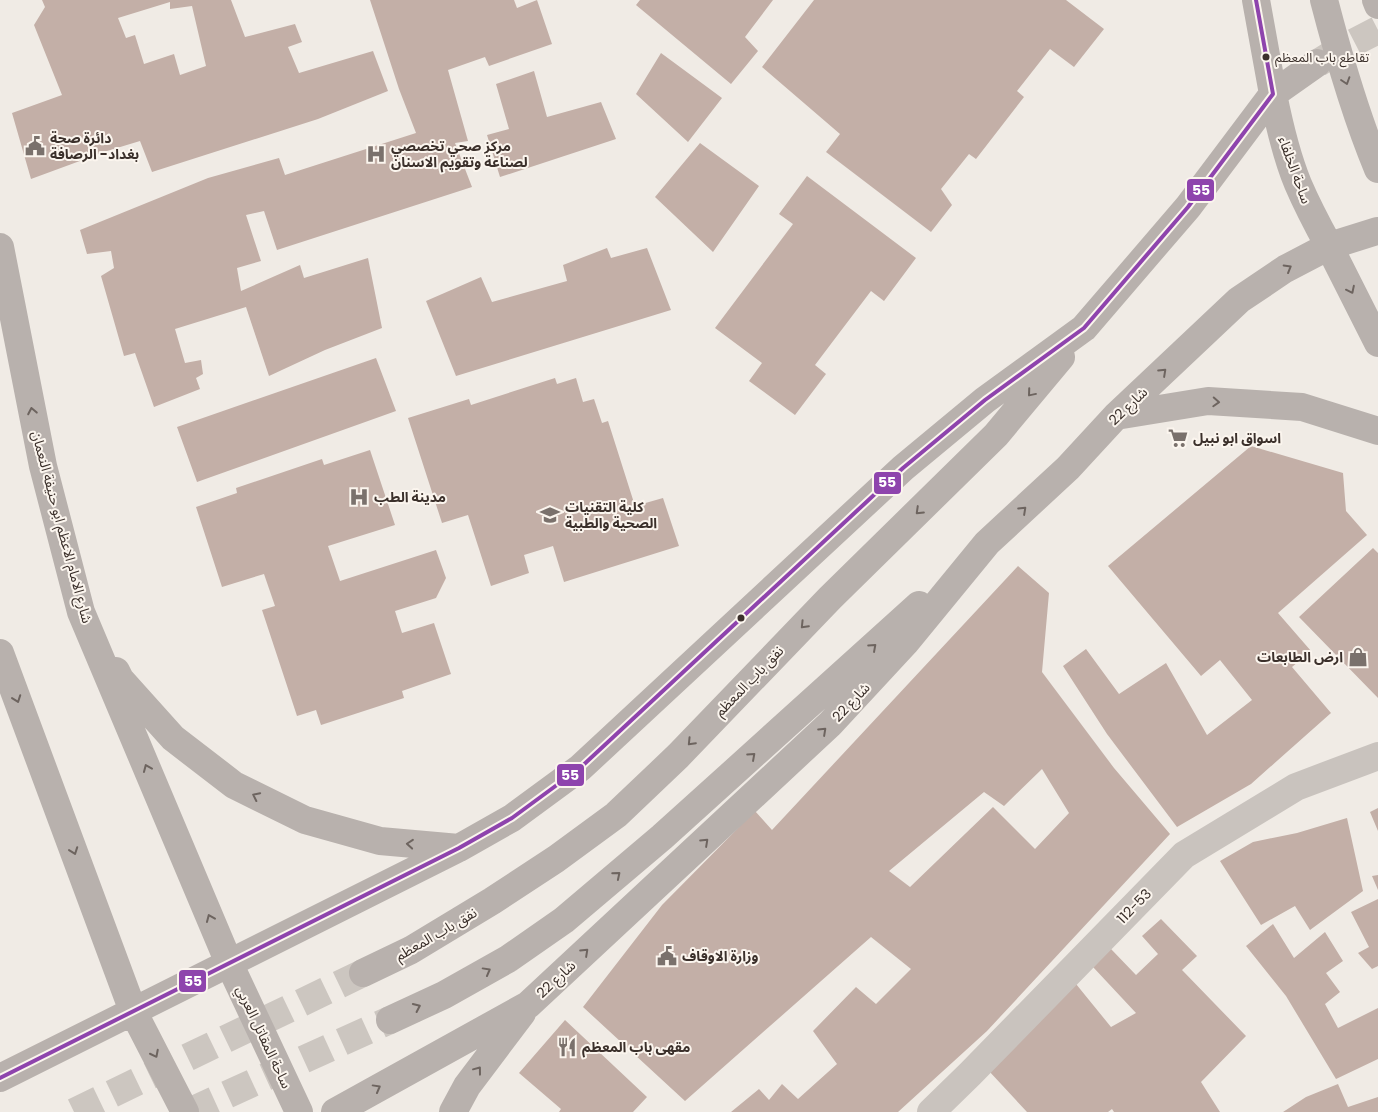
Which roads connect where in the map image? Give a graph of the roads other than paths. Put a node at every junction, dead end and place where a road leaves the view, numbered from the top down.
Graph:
1 (1256, 0) edge
2 (1324, 0) edge
3 (1376, 0) edge
4 (1378, 5) edge
5 (1317, 63) tunnel mouth
6 (1273, 94) junction
7 (1378, 169) edge
8 (1377, 231) dead end
9 (1329, 246) junction
10 (0, 247) edge
11 (1084, 328) junction
12 (1378, 343) edge
13 (1116, 416) junction
14 (1378, 431) edge
15 (987, 543) junction
16 (81, 612) junction
17 (0, 653) edge
18 (1378, 756) edge
19 (459, 848) junction
20 (230, 962) junction
21 (363, 973) tunnel mouth
22 (528, 1005) junction
23 (133, 1011) junction
24 (390, 1020) tunnel mouth
25 (0, 1078) edge
26 (184, 1112) edge
27 (299, 1112) edge
28 (335, 1112) edge
29 (454, 1112) edge
30 (931, 1112) edge

1 - 6 main road
2 -> 7 main road, bridge
3 - 4 main road
5 - 6 main road
6 - 9 main road, ساحة الخلفاء
6 - 11 main road
8 - 9 main road
9 -> 12 main road, ساحة الخلفاء
13 -> 9 main road, شارع 22
16 -> 10 main road, شارع الامام الاعظم ابو حنيفة النعمان
11 - 19 main road
11 -> 21 main road, نفق باب المعظم
13 -> 14 main road
15 -> 13 main road, شارع 22
22 -> 15 main road, شارع 22
24 -> 15 main road
19 -> 16 main road
20 -> 16 main road, شارع الامام الاعظم ابو حنيفة النعمان
17 -> 23 main road
18 - 30 lane, 112-53
19 - 20 main road
20 - 23 main road
20 - 27 main road, ساحة المقاتل العربي
28 -> 22 main road, شارع 22
29 -> 22 main road
23 - 25 main road
23 -> 26 main road

